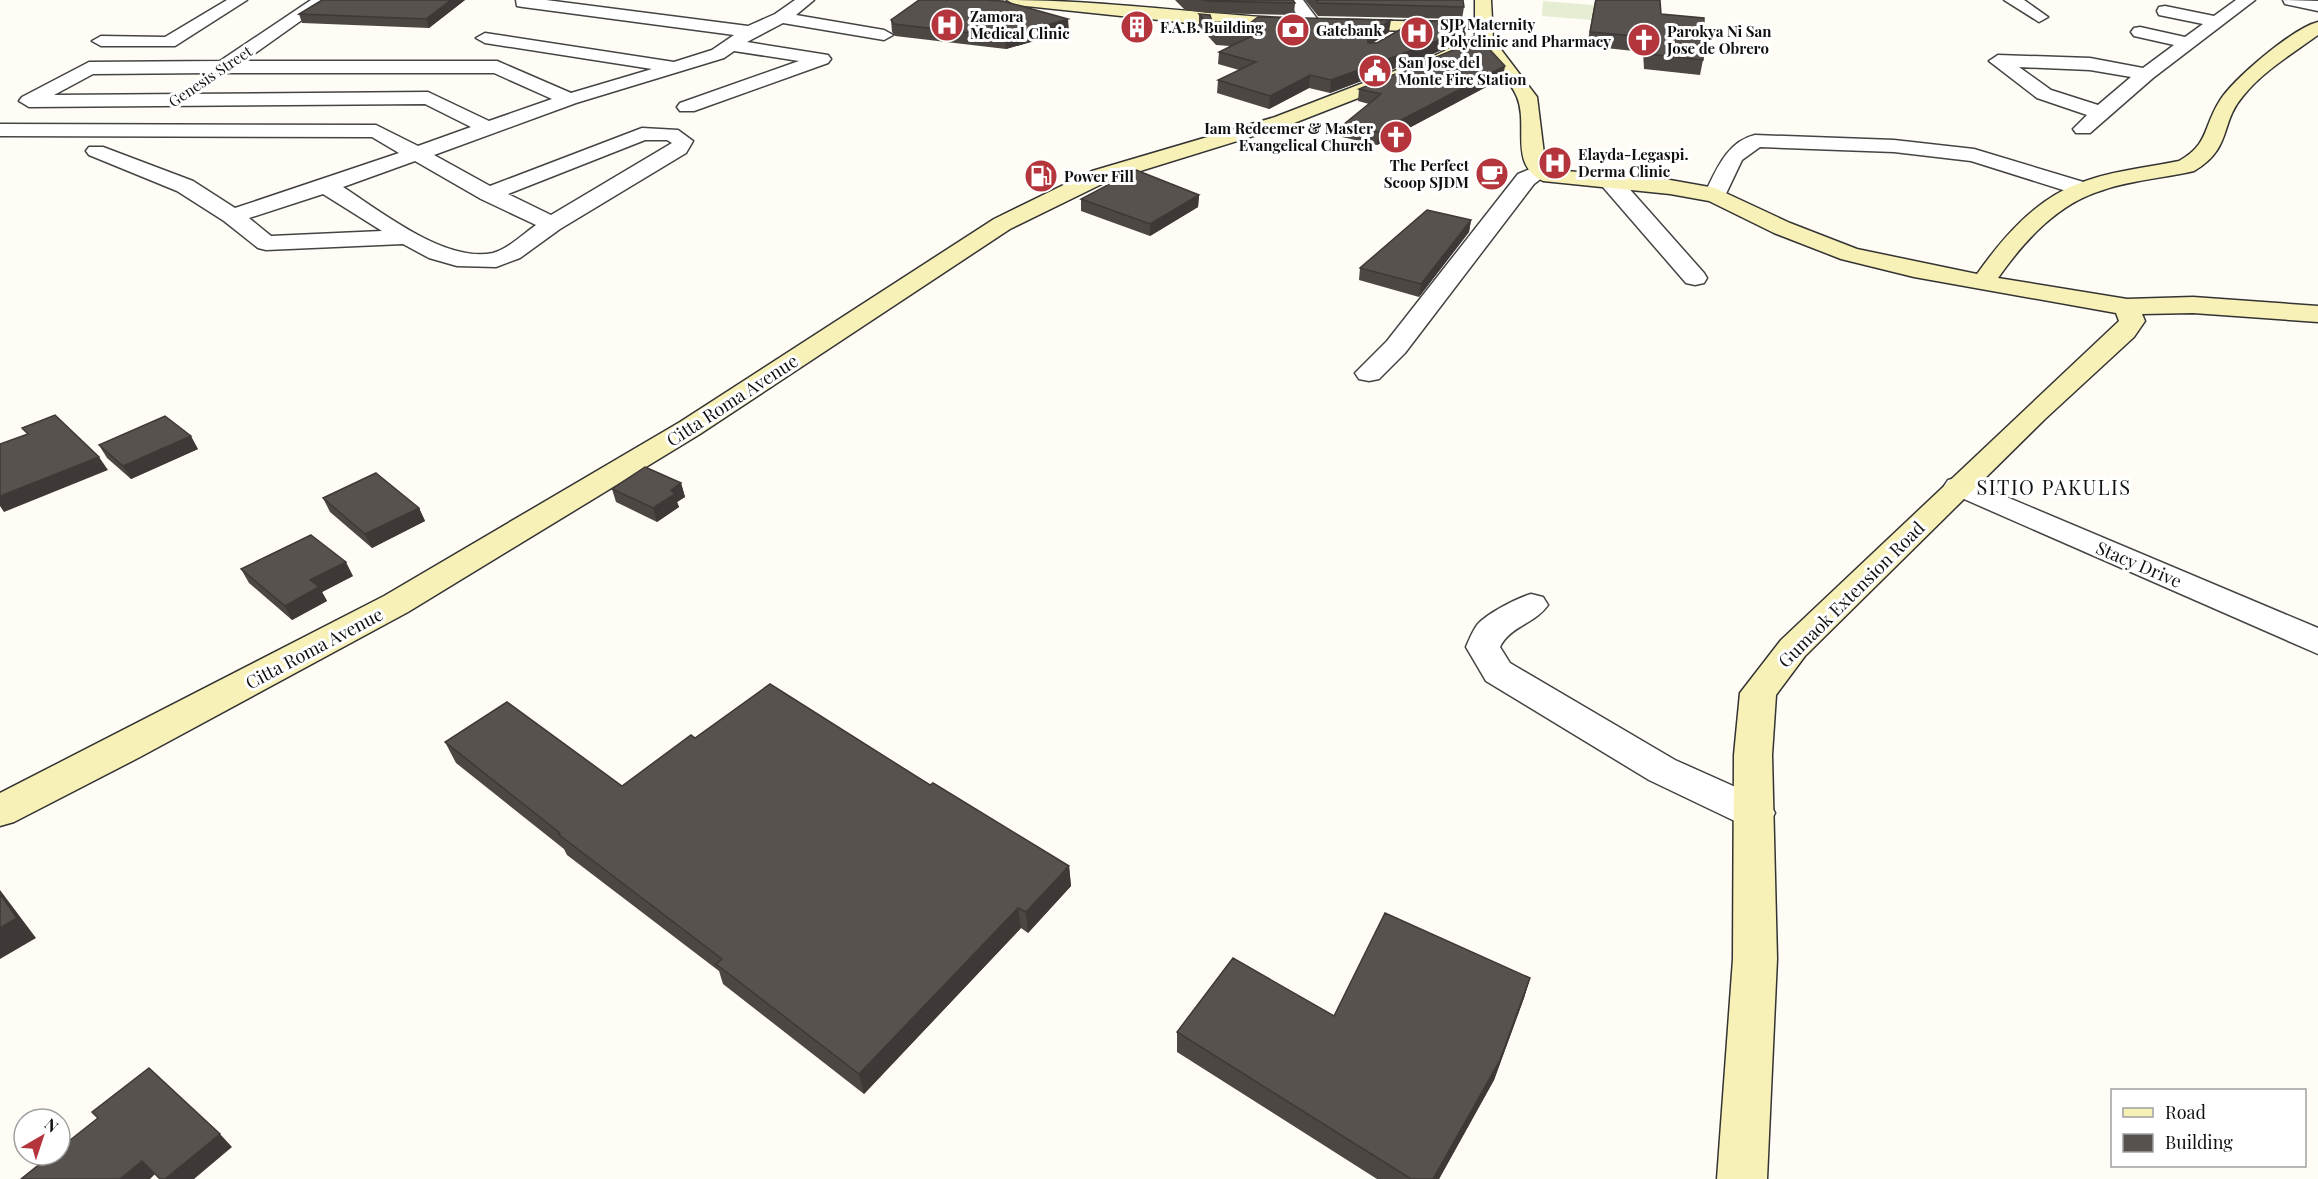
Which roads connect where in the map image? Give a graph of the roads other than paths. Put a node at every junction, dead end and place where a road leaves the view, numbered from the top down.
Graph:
1 (239, 0) edge
2 (322, 0) edge
3 (806, 0) edge
4 (1016, 0) edge
5 (1295, 0) edge
6 (1483, 0) edge
7 (2012, 0) edge
8 (2247, 0) edge
9 (2291, 0) edge
10 (523, 2) dead end
11 (2318, 6) edge
12 (2164, 11) dead end
13 (2039, 17) dead end
14 (174, 18) dead end
15 (782, 18) junction
16 (208, 19) junction
17 (2217, 22) junction
18 (1312, 24) junction
19 (2315, 31) edge
20 (750, 32) junction
21 (2140, 32) dead end
22 (1483, 33) junction
23 (884, 35) dead end
24 (485, 38) dead end
25 (101, 41) dead end
26 (2189, 43) junction
27 (731, 45) junction
28 (224, 67) junction
29 (676, 67) junction
30 (2146, 74) junction
31 (569, 99) junction
32 (173, 100) junction
33 (687, 108) dead end
34 (2102, 112) junction
35 (488, 128) junction
36 (129, 129) junction
37 (2083, 129) dead end
38 (0, 130) edge
39 (417, 153) junction
40 (1539, 171) junction
41 (1610, 181) junction
42 (326, 186) junction
43 (2082, 189) junction
44 (489, 194) junction
45 (1715, 195) junction
46 (232, 216) junction
47 (552, 224) junction
48 (407, 237) junction
49 (1695, 278) dead end
50 (1983, 283) junction
51 (2127, 307) junction
52 (2318, 314) edge
53 (1369, 373) dead end
54 (1959, 486) junction
55 (1531, 605) dead end
56 (2318, 642) edge
57 (0, 811) edge
58 (1755, 813) junction
59 (1742, 1179) edge

1 - 16 street
2 - 28 street, Genesis Street
3 - 15 street
4 - 18 street
5 - 18 street
6 - 22 street
7 - 13 street
8 - 17 street
9 - 11 street
10 - 20 street
12 - 17 street
14 - 16 street
15 - 20 street
15 - 23 street
16 - 25 street
17 - 26 street
18 - 22 street
19 - 43 street
20 - 27 street
21 - 26 street
22 - 40 street
22 - 57 street, Citta Roma Avenue
24 - 29 street
26 - 30 street
27 - 29 street
27 - 33 street
28 - 31 street
28 - 32 street, Genesis Street
28 - 32 street
29 - 31 street
30 - 34 street
30 - 34 street
31 - 35 street
32 - 35 street
32 - 36 street, Genesis Street
34 - 37 street
35 - 39 street
36 - 38 street
36 - 39 street
36 - 46 street, Genesis Street
39 - 42 street
39 - 44 street
40 - 41 street
40 - 53 street
41 - 45 street
41 - 49 street
42 - 46 street
42 - 48 street
43 - 45 street
43 - 50 street
44 - 47 street
44 - 47 street
45 - 50 street
46 - 48 street
47 - 48 street
50 - 51 street
51 - 52 street
51 - 54 street, Gumaok Extension Road
54 - 56 street, Stacy Drive
54 - 58 street, Gumaok Extension Road
55 - 58 street
58 - 59 street, Gumaok Extension Road

